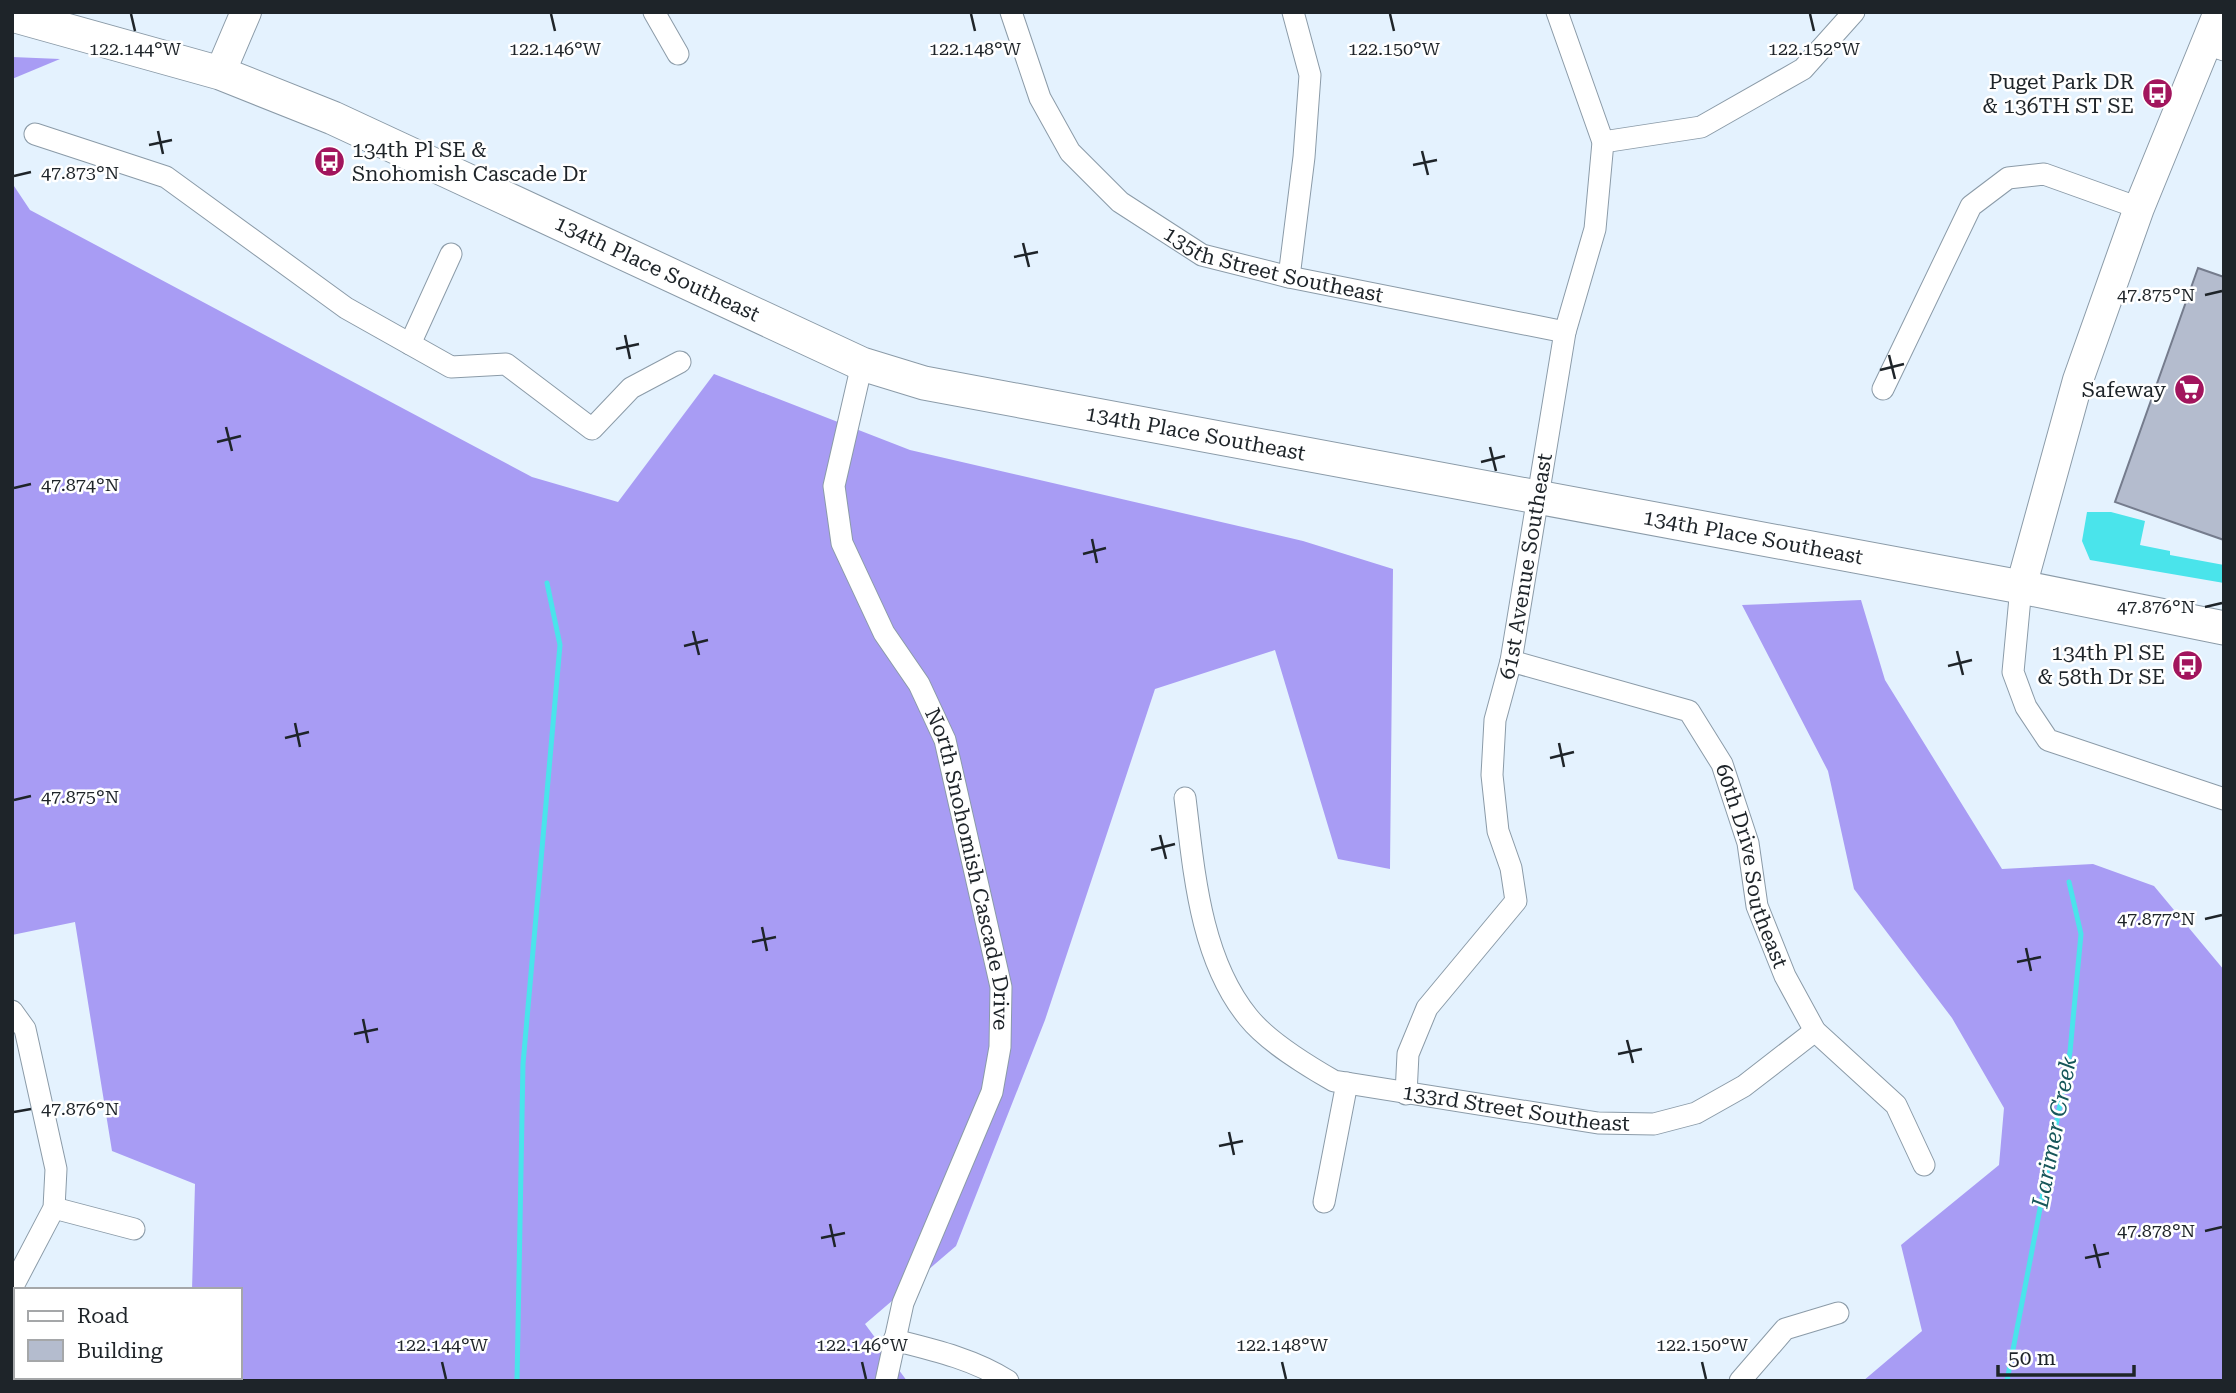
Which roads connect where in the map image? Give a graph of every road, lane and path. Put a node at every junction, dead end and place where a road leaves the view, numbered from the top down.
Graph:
1 (246, 12) edge
2 (654, 12) edge
3 (1011, 12) edge
4 (1293, 12) edge
5 (1557, 12) edge
6 (1854, 12) edge
7 (2219, 12) edge
8 (12, 15) edge
9 (2215, 47) edge
10 (678, 54) dead end
11 (220, 72) junction
12 (35, 134) dead end
13 (1603, 142) junction
14 (2139, 208) junction
15 (452, 254) dead end
16 (1289, 277) junction
17 (1565, 332) junction
18 (410, 344) junction
19 (680, 362) dead end
20 (862, 364) junction
21 (1883, 389) dead end
22 (1538, 497) junction
23 (2021, 587) junction
24 (2224, 628) edge
25 (1511, 661) junction
26 (1185, 798) dead end
27 (2224, 799) edge
28 (12, 1011) edge
29 (1815, 1031) junction
30 (1347, 1083) junction
31 (1406, 1094) junction
32 (1924, 1165) dead end
33 (1324, 1202) dead end
34 (54, 1208) junction
35 (134, 1229) dead end
36 (14, 1288) edge
37 (1838, 1313) dead end
38 (894, 1340) junction
39 (886, 1381) edge
40 (1008, 1381) edge
41 (1740, 1381) edge

1 - 11 street
2 - 10 street
3 - 16 street, 135th Street Southeast
4 - 16 street
5 - 13 street, 61st Avenue Southeast
6 - 13 street
7 - 9 street
8 - 11 main road, 134th Place Southeast
9 - 14 street
11 - 20 main road, 134th Place Southeast
12 - 18 street
13 - 17 street, 61st Avenue Southeast
14 - 21 street
14 - 23 street
15 - 18 street
16 - 17 street, 135th Street Southeast
17 - 22 street, 61st Avenue Southeast
18 - 19 street
20 - 22 main road, 134th Place Southeast
20 - 38 street, North Snohomish Cascade Drive
22 - 23 main road, 134th Place Southeast
22 - 25 street, 61st Avenue Southeast
23 - 24 main road, 134th Place Southeast
23 - 27 street
25 - 29 street, 60th Drive Southeast
25 - 31 street, 61st Avenue Southeast
26 - 30 street, 133rd Street Southeast
28 - 34 street
29 - 31 street, 133rd Street Southeast
29 - 32 street, 60th Drive Southeast
30 - 31 street, 133rd Street Southeast
30 - 33 street
34 - 35 street
34 - 36 street
37 - 41 street
38 - 39 street, North Snohomish Cascade Drive
38 - 40 street

